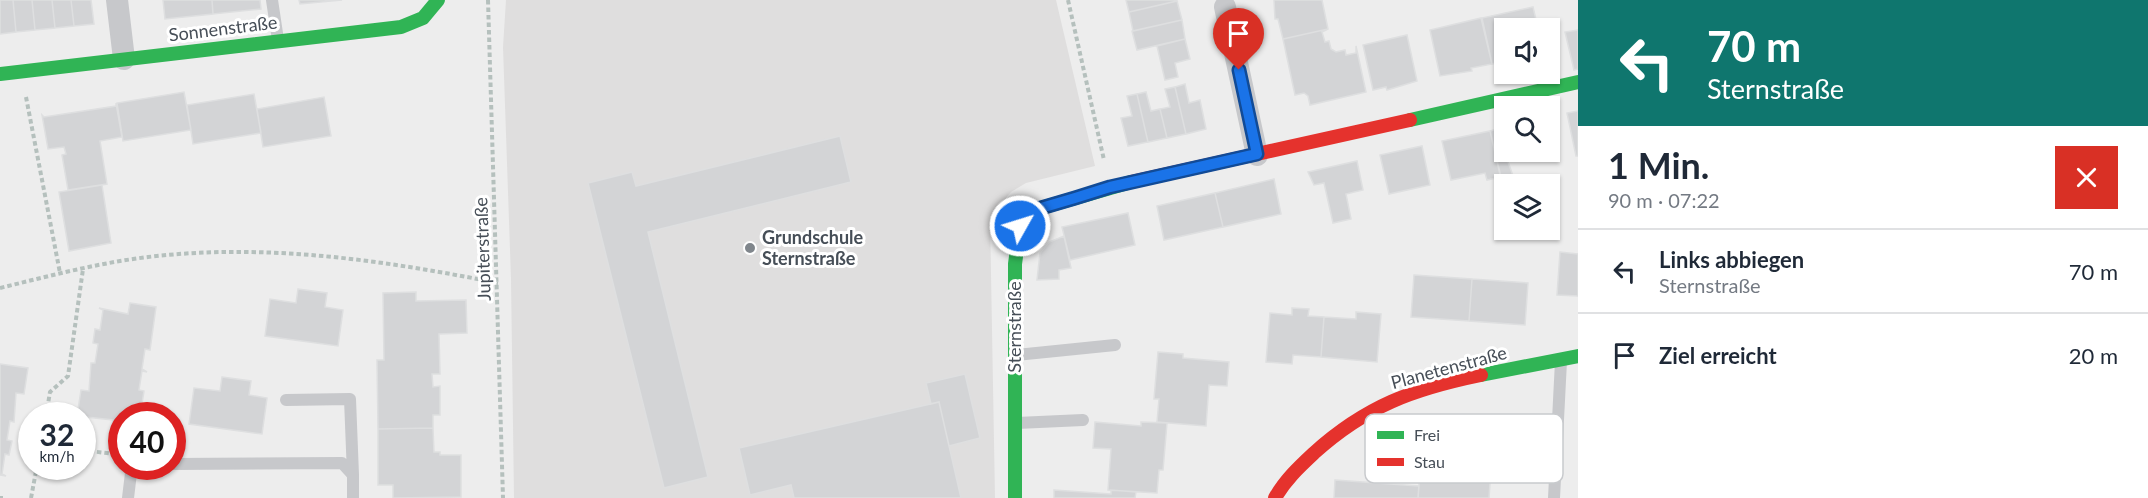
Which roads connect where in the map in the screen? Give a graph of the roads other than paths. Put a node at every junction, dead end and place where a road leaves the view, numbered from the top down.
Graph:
1 (117, 0) edge
2 (272, 0) edge
3 (438, 0) edge
4 (1225, 7) dead end
5 (278, 41) junction
6 (124, 58) junction
7 (0, 74) edge
8 (1578, 82) edge
9 (1257, 154) junction
10 (1115, 345) dead end
11 (1015, 355) junction
12 (1578, 356) edge
13 (1561, 360) junction
14 (286, 400) dead end
15 (1558, 414) edge
16 (1083, 420) dead end
17 (1015, 423) junction
18 (186, 464) edge
19 (353, 475) junction
20 (130, 480) edge
21 (1555, 483) edge
22 (128, 498) edge
23 (353, 498) edge
24 (1015, 498) edge
25 (1275, 498) edge
26 (1554, 498) edge

1 - 6 street
2 - 5 lane
3 - 5 street, Sonnenstraße
4 - 9 street
5 - 6 street, Sonnenstraße
6 - 7 street, Sonnenstraße
8 - 9 street, Sternstraße
9 - 11 street, Sternstraße
10 - 11 lane
11 - 17 street, Sternstraße
12 - 13 street, Planetenstraße
13 - 15 lane
13 - 25 street, Planetenstraße
14 - 19 lane
16 - 17 lane
17 - 24 street, Sternstraße
18 - 19 lane
19 - 23 lane
20 - 22 lane
21 - 26 lane

